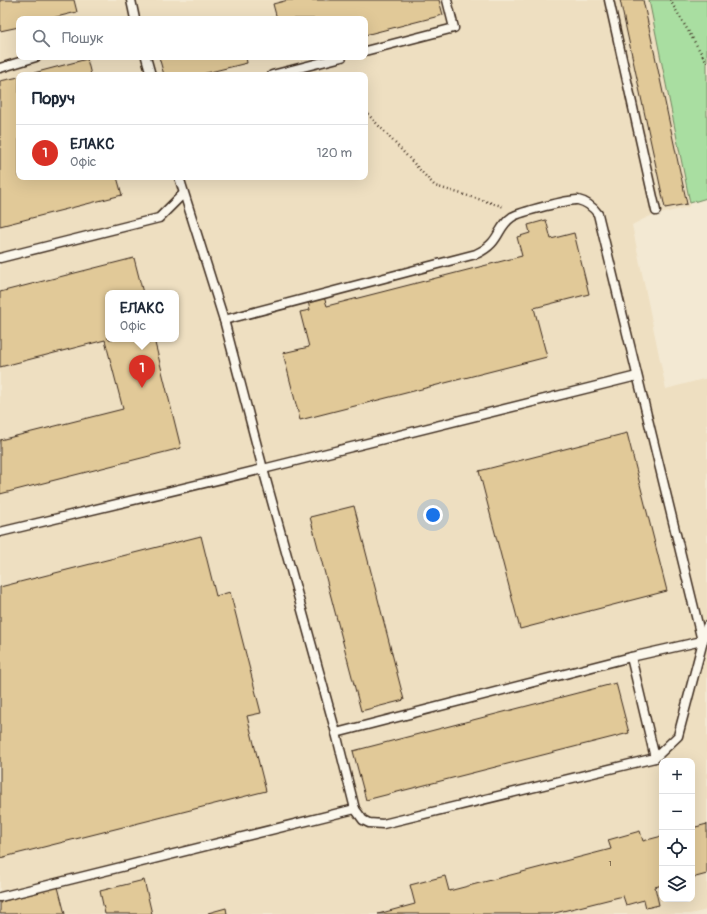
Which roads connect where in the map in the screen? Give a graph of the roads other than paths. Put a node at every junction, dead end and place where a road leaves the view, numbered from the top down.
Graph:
1 (131, 0) edge
2 (448, 0) edge
3 (609, 0) edge
4 (134, 16) edge
5 (368, 50) edge
6 (26, 60) edge
7 (147, 60) edge
8 (330, 60) edge
9 (0, 68) edge
10 (150, 72) edge
11 (284, 72) edge
12 (180, 180) edge
13 (183, 194) junction
14 (656, 211) dead end
15 (0, 258) edge
16 (224, 320) junction
17 (637, 376) junction
18 (263, 470) junction
19 (0, 532) edge
20 (707, 626) edge
21 (702, 641) junction
22 (631, 657) junction
23 (336, 733) junction
24 (655, 758) junction
25 (355, 809) junction
26 (0, 897) edge

1 - 4 lane
2 - 5 lane
3 - 14 lane
6 - 9 lane
7 - 10 lane
8 - 11 lane
12 - 13 lane
13 - 15 lane
13 - 16 lane
16 - 17 lane
16 - 18 lane
17 - 18 lane
17 - 21 lane
18 - 19 lane
18 - 23 lane
20 - 21 lane
21 - 22 lane
21 - 24 lane
22 - 23 lane
22 - 24 lane
23 - 25 lane
24 - 25 lane
25 - 26 lane

